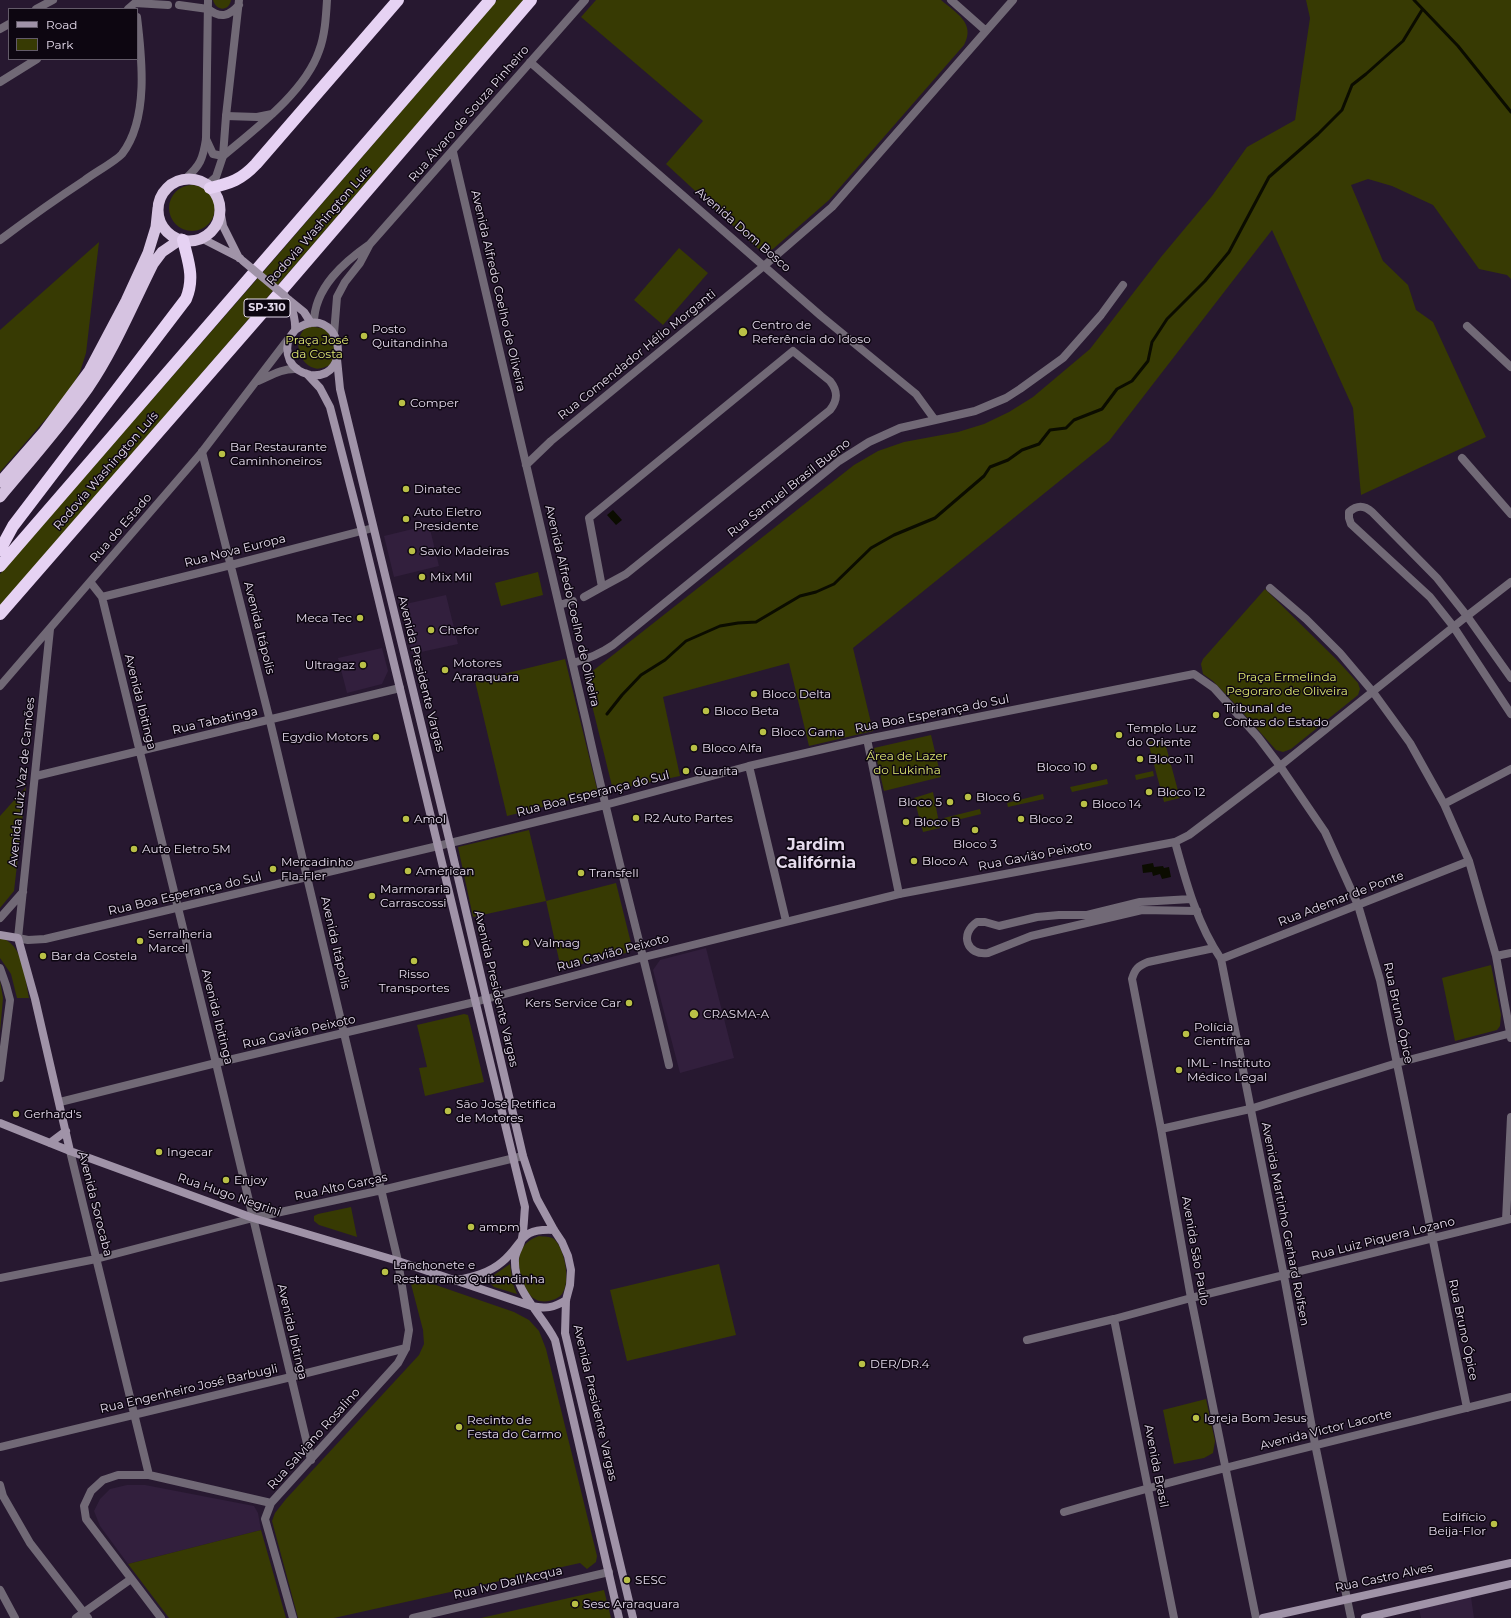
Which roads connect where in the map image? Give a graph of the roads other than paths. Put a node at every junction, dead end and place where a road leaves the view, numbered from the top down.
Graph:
1 (53, 0) edge
2 (327, 0) edge
3 (398, 0) edge
4 (490, 0) edge
5 (531, 0) edge
6 (585, 0) edge
7 (951, 0) edge
8 (1013, 0) edge
9 (239, 2) edge
10 (136, 4) edge
11 (208, 4) edge
12 (168, 5) dead end
13 (179, 5) dead end
14 (38, 8) edge
15 (138, 24) edge
16 (986, 31) junction
17 (35, 60) edge
18 (530, 62) junction
19 (0, 82) edge
20 (273, 113) junction
21 (226, 116) junction
22 (206, 139) junction
23 (453, 152) junction
24 (223, 156) junction
25 (185, 179) junction
26 (209, 186) junction
27 (158, 208) junction
28 (220, 209) junction
29 (201, 238) junction
30 (0, 240) edge
31 (182, 240) junction
32 (370, 244) junction
33 (241, 259) junction
34 (765, 265) junction
35 (1123, 285) dead end
36 (287, 298) junction
37 (313, 323) junction
38 (1467, 326) dead end
39 (295, 330) junction
40 (334, 334) junction
41 (290, 338) junction
42 (337, 359) junction
43 (1511, 367) edge
44 (297, 369) junction
45 (306, 374) junction
46 (257, 382) junction
47 (935, 420) junction
48 (202, 452) junction
49 (1462, 458) dead end
50 (526, 465) junction
51 (0, 482) edge
52 (0, 496) edge
53 (1511, 514) edge
54 (373, 528) junction
55 (362, 531) junction
56 (0, 550) edge
57 (231, 565) junction
58 (0, 566) edge
59 (1511, 582) edge
60 (91, 583) junction
61 (602, 587) junction
62 (1270, 588) dead end
63 (102, 597) junction
64 (584, 597) dead end
65 (573, 601) dead end
66 (559, 605) junction
67 (0, 614) edge
68 (1467, 616) junction
69 (1453, 626) junction
70 (50, 629) junction
71 (573, 663) junction
72 (1194, 674) joint
73 (1511, 678) edge
74 (0, 686) edge
75 (400, 688) junction
76 (1373, 692) junction
77 (1511, 714) edge
78 (270, 721) junction
79 (867, 738) junction
80 (140, 750) junction
81 (749, 766) junction
82 (1280, 766) junction
83 (1511, 769) edge
84 (36, 776) junction
85 (1444, 804) junction
86 (605, 805) junction
87 (1175, 842) junction
88 (450, 843) junction
89 (438, 846) junction
90 (1469, 861) junction
91 (308, 877) junction
92 (23, 892) junction
93 (899, 894) junction
94 (1191, 899) junction
95 (1140, 902) junction
96 (1358, 905) junction
97 (178, 908) junction
98 (1142, 910) junction
99 (1197, 912) junction
100 (0, 918) edge
101 (1088, 918) junction
102 (786, 921) junction
103 (0, 935) edge
104 (18, 938) junction
105 (1214, 948) junction
106 (1511, 953) edge
107 (1496, 956) junction
108 (644, 957) junction
109 (1221, 958) junction
110 (0, 968) edge
111 (487, 1000) junction
112 (475, 1002) junction
113 (343, 1034) junction
114 (1511, 1035) edge
115 (216, 1063) junction
116 (1397, 1063) junction
117 (669, 1066) dead end
118 (0, 1078) edge
119 (60, 1102) junction
120 (1250, 1109) junction
121 (1511, 1117) edge
122 (0, 1123) edge
123 (1161, 1129) junction
124 (66, 1131) junction
125 (50, 1143) junction
126 (70, 1151) junction
127 (524, 1156) junction
128 (513, 1159) junction
129 (382, 1190) junction
130 (253, 1218) junction
131 (1508, 1219) edge
132 (554, 1230) junction
133 (522, 1239) junction
134 (1432, 1239) junction
135 (96, 1259) junction
136 (398, 1261) junction
137 (1284, 1276) junction
138 (0, 1278) edge
139 (454, 1281) junction
140 (1191, 1298) junction
141 (566, 1300) junction
142 (531, 1306) junction
143 (1114, 1319) junction
144 (1027, 1340) dead end
145 (406, 1348) junction
146 (291, 1377) junction
147 (1511, 1397) edge
148 (1467, 1408) junction
149 (133, 1415) junction
150 (1315, 1444) junction
151 (0, 1447) edge
152 (311, 1460) junction
153 (1226, 1468) junction
154 (148, 1475) junction
155 (0, 1485) edge
156 (1148, 1488) junction
157 (271, 1503) junction
158 (1064, 1512) dead end
159 (1511, 1563) edge
160 (609, 1572) junction
161 (131, 1579) junction
162 (1511, 1584) edge
163 (0, 1590) edge
164 (1347, 1599) junction
165 (86, 1615) edge
166 (15, 1618) edge
167 (76, 1618) edge
168 (161, 1618) edge
169 (293, 1618) edge
170 (413, 1618) edge
171 (619, 1618) edge
172 (633, 1618) edge
173 (1174, 1618) edge
174 (1256, 1618) edge
175 (1263, 1618) edge
176 (1351, 1618) edge
177 (1364, 1618) edge

1 - 14 street
2 - 20 street
3 - 26 highway
4 - 58 highway, Rodovia Washington Luís / SP-310
5 - 67 highway, Rodovia Washington Luís / SP-310
6 - 18 street, Rua Álvaro de Souza Pinheiro
7 - 16 street
8 - 16 street, Rua Comendador Hélio Morganti
9 - 11 street
9 - 21 street
10 - 12 street
11 - 13 street
11 - 22 street
15 - 30 street
16 - 34 street, Rua Comendador Hélio Morganti
17 - 19 street
18 - 23 street, Rua Álvaro de Souza Pinheiro
18 - 34 street, Avenida Dom Bosco
20 - 21 street
20 - 24 street
21 - 24 street
22 - 24 street
22 - 25 street
23 - 32 street, Rua Álvaro de Souza Pinheiro
23 - 50 street, Avenida Alfredo Coelho de Oliveira
24 - 26 street
25 - 26 highway
25 - 27 highway
26 - 28 highway
27 - 31 highway
27 - 51 highway
28 - 29 highway
28 - 33 main road
29 - 31 highway
29 - 33 main road
31 - 52 highway
31 - 56 highway
32 - 37 street, Rua Álvaro de Souza Pinheiro
32 - 40 street, Rua Álvaro de Souza Pinheiro
33 - 36 main road, bridge
34 - 47 street, Avenida Dom Bosco
34 - 50 street, Rua Comendador Hélio Morganti
35 - 47 street, Rua Samuel Brasil Bueno
36 - 37 main road
36 - 39 main road
37 - 39 main road
37 - 40 main road
38 - 43 street
39 - 41 main road
40 - 42 main road
41 - 44 main road
41 - 46 street, Rua do Estado
42 - 45 main road
42 - 54 main road, Avenida Presidente Vargas
44 - 45 main road
44 - 46 street, Rua do Estado
45 - 55 main road, Avenida Presidente Vargas
46 - 48 street, Rua do Estado
47 - 71 street, Rua Samuel Brasil Bueno
48 - 57 street, Avenida Itápolis
48 - 60 street, Rua do Estado
49 - 53 street
50 - 66 street, Avenida Alfredo Coelho de Oliveira
54 - 55 street, Rua Nova Europa
54 - 88 main road, Avenida Presidente Vargas
55 - 57 street, Rua Nova Europa
55 - 75 main road, Avenida Presidente Vargas
57 - 63 street, Rua Nova Europa
57 - 78 street, Avenida Itápolis
59 - 68 street, Rua Gavião Peixoto
60 - 63 street, Avenida Ibitinga
60 - 70 street, Rua do Estado
61 - 61 street
61 - 64 street
62 - 76 street
63 - 80 street, Avenida Ibitinga
65 - 66 street
66 - 71 street, Avenida Alfredo Coelho de Oliveira
68 - 69 street, Rua Gavião Peixoto
68 - 69 street
68 - 73 street
69 - 76 street, Rua Gavião Peixoto
69 - 77 street
70 - 74 street, Rua do Estado
70 - 84 street, Avenida Luiz Vaz de Camões
71 - 86 street, Avenida Alfredo Coelho de Oliveira
72 - 79 street, Rua Boa Esperança do Sul
72 - 82 street, Rua Bruno Ópice
75 - 78 street, Rua Tabatinga
75 - 89 main road, Avenida Presidente Vargas
76 - 82 street, Rua Gavião Peixoto
76 - 85 street
78 - 80 street, Rua Tabatinga
78 - 91 street, Avenida Itápolis
79 - 81 street, Rua Boa Esperança do Sul
79 - 93 street
80 - 84 street, Rua Tabatinga
80 - 97 street, Avenida Ibitinga
81 - 86 street, Rua Boa Esperança do Sul
81 - 102 street
82 - 87 street, Rua Gavião Peixoto
82 - 96 street, Rua Bruno Ópice
83 - 85 street
84 - 92 street, Avenida Luiz Vaz de Camões
85 - 90 street
86 - 88 street, Rua Boa Esperança do Sul
86 - 108 street, Avenida Alfredo Coelho de Oliveira
87 - 93 street, Rua Gavião Peixoto
87 - 94 street, Avenida Martinho Gerhard Rolfsen
88 - 89 street, Rua Boa Esperança do Sul
88 - 111 main road, Avenida Presidente Vargas
89 - 91 street, Rua Boa Esperança do Sul
89 - 112 main road, Avenida Presidente Vargas
90 - 96 street, Rua Ademar de Ponte
90 - 107 street
91 - 97 street, Rua Boa Esperança do Sul
91 - 113 street, Avenida Itápolis
92 - 100 street
92 - 104 street, Avenida Luiz Vaz de Camões
93 - 102 street, Rua Gavião Peixoto
94 - 95 street
94 - 99 street, Avenida Martinho Gerhard Rolfsen
95 - 98 street
95 - 101 street
96 - 109 street, Rua Ademar de Ponte
96 - 116 street, Rua Bruno Ópice
97 - 104 street, Rua Boa Esperança do Sul
97 - 115 street, Avenida Ibitinga
98 - 99 street
98 - 101 street
99 - 105 street, Avenida Martinho Gerhard Rolfsen
101 - 101 street
102 - 108 street, Rua Gavião Peixoto
103 - 104 main road, Rua Boa Esperança do Sul
104 - 119 main road, Avenida Sorocaba
105 - 109 street, Avenida Martinho Gerhard Rolfsen
105 - 123 street, Avenida São Paulo
106 - 107 street
107 - 114 street
108 - 111 street, Rua Gavião Peixoto
108 - 117 street, Avenida Alfredo Coelho de Oliveira
109 - 120 street, Avenida Martinho Gerhard Rolfsen
110 - 118 street
111 - 112 street, Rua Gavião Peixoto
111 - 127 main road, Avenida Presidente Vargas
112 - 113 street, Rua Gavião Peixoto
112 - 128 main road, Avenida Presidente Vargas
113 - 115 street, Rua Gavião Peixoto
113 - 129 street, Avenida Itápolis
114 - 116 street
115 - 119 street, Rua Gavião Peixoto
115 - 130 street, Avenida Ibitinga
116 - 120 street
116 - 134 street, Rua Bruno Ópice
119 - 124 main road, Avenida Sorocaba
120 - 123 street
120 - 137 street, Avenida Martinho Gerhard Rolfsen
121 - 131 street
122 - 125 main road, Rua Hugo Negrini
123 - 140 street, Avenida São Paulo
124 - 125 main road
124 - 126 main road, Avenida Sorocaba
125 - 126 main road, Rua Hugo Negrini
126 - 130 main road, Rua Hugo Negrini
126 - 135 street, Avenida Sorocaba
127 - 128 street, Rua Alto Garças
127 - 132 main road, Avenida Presidente Vargas
128 - 129 street, Rua Alto Garças
128 - 133 main road, Avenida Presidente Vargas
129 - 130 street, Rua Alto Garças
129 - 136 street, Avenida Itápolis
130 - 135 street, Rua Alto Garças
130 - 136 main road, Rua Hugo Negrini
130 - 146 street, Avenida Ibitinga
131 - 134 street, Rua Luiz Piquera Lozano
132 - 133 main road
132 - 141 main road, Avenida Presidente Vargas
133 - 139 main road
133 - 142 main road, Avenida Presidente Vargas
134 - 137 street, Rua Luiz Piquera Lozano
134 - 148 street, Rua Bruno Ópice
135 - 138 street, Rua Alto Garças
135 - 149 street, Avenida Sorocaba
136 - 139 main road, Rua Hugo Negrini
136 - 145 street, Avenida Itápolis
137 - 140 street, Rua Luiz Piquera Lozano
137 - 150 street, Avenida Martinho Gerhard Rolfsen
139 - 142 main road, Rua Hugo Negrini
140 - 143 street, Rua Luiz Piquera Lozano
140 - 153 street, Avenida São Paulo
141 - 142 main road
141 - 172 main road, Avenida Presidente Vargas
142 - 160 main road, Avenida Presidente Vargas
143 - 144 street, Rua Luiz Piquera Lozano
143 - 156 street, Avenida Brasil
145 - 146 street, Rua Engenheiro José Barbugli
145 - 152 street, Rua Salviano Rosalino
146 - 149 street, Rua Engenheiro José Barbugli
146 - 152 street, Avenida Ibitinga
147 - 148 street, Avenida Victor Lacorte
148 - 150 street, Avenida Victor Lacorte
149 - 151 street, Rua Engenheiro José Barbugli
149 - 154 street, Avenida Sorocaba
150 - 153 street, Avenida Victor Lacorte
150 - 164 street, Avenida Martinho Gerhard Rolfsen
152 - 157 street, Rua Salviano Rosalino
153 - 156 street, Avenida Victor Lacorte
153 - 174 street, Avenida São Paulo
154 - 157 street, Rua Salviano Rosalino
154 - 161 street, Rua Salviano Rosalino
155 - 165 street
156 - 158 street, Avenida Victor Lacorte
156 - 173 street, Avenida Brasil
157 - 169 street
159 - 164 main road, Rua Castro Alves
160 - 170 street, Rua Ivo Dall'Acqua
160 - 171 main road, Avenida Presidente Vargas
161 - 165 street
161 - 168 street, Rua Salviano Rosalino
162 - 177 main road
163 - 166 street
164 - 175 main road, Rua Castro Alves
164 - 176 street, Avenida Martinho Gerhard Rolfsen
165 - 167 street

